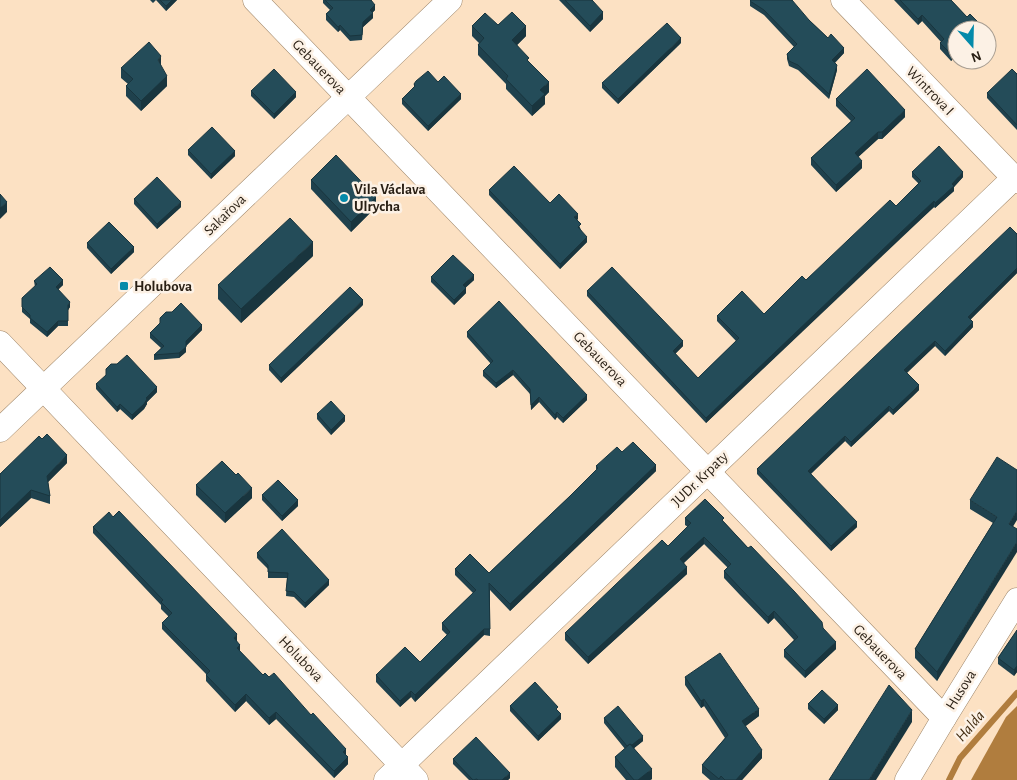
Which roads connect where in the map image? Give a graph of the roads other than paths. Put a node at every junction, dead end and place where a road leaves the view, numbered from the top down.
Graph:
1 (256, 0) edge
2 (450, 0) edge
3 (843, 0) edge
4 (349, 97) junction
5 (1015, 180) edge
6 (0, 343) edge
7 (44, 389) junction
8 (0, 430) edge
9 (707, 472) junction
10 (1017, 600) edge
11 (944, 718) junction
12 (401, 775) edge
13 (907, 780) edge

1 - 4 street, Gebauerova
2 - 4 street, Sakařova
3 - 5 street, Wintrova I
4 - 7 street, Sakařova
4 - 9 street, Gebauerova
5 - 9 street, JUDr. Krpaty
6 - 7 street, Holubova
7 - 8 street, Sakařova
7 - 12 street, Holubova
9 - 11 street, Gebauerova
9 - 12 street, JUDr. Krpaty
10 - 11 street, Husova
11 - 13 street, Husova

